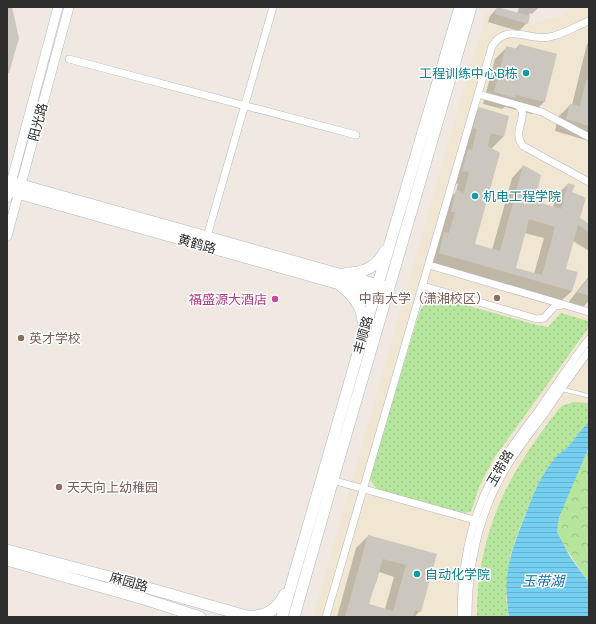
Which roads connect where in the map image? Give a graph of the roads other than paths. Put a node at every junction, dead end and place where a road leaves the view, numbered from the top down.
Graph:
1 (58, 7) edge
2 (69, 7) edge
3 (273, 7) edge
4 (460, 7) edge
5 (471, 7) edge
6 (589, 21) edge
7 (69, 58) dead end
8 (478, 94) junction
9 (246, 105) junction
10 (517, 105) junction
11 (538, 111) junction
12 (522, 119) junction
13 (356, 135) dead end
14 (589, 137) edge
15 (589, 182) edge
16 (11, 188) edge
17 (7, 236) edge
18 (392, 236) junction
19 (205, 241) junction
20 (429, 265) junction
21 (327, 276) junction
22 (423, 286) junction
23 (376, 289) junction
24 (388, 293) junction
25 (544, 299) junction
26 (566, 305) junction
27 (550, 312) junction
28 (589, 312) edge
29 (589, 339) edge
30 (361, 340) junction
31 (589, 351) edge
32 (558, 388) junction
33 (589, 396) edge
34 (332, 480) junction
35 (362, 488) junction
36 (474, 520) junction
37 (482, 522) junction
38 (7, 550) edge
39 (7, 560) edge
40 (293, 577) junction
41 (248, 616) edge
42 (200, 617) edge
43 (282, 617) edge
44 (294, 617) edge
45 (326, 617) edge
46 (460, 617) edge
47 (468, 617) edge

1 - 16 street, 阳光路
2 - 16 street, 阳光路
3 - 9 street
4 - 18 main road, 丰顺路
5 - 24 main road
6 - 8 street
7 - 9 street
8 - 10 street
8 - 20 street
9 - 13 street
9 - 19 street
10 - 11 street
10 - 12 street
11 - 12 street
11 - 14 street
12 - 15 street
16 - 17 street, 阳光路
16 - 19 main road, 黄鹤路
18 - 21 main road
18 - 23 main road, 丰顺路
19 - 21 main road, 黄鹤路
20 - 22 street
20 - 25 street
21 - 23 main road, 黄鹤路
21 - 30 main road
22 - 27 street
22 - 35 street
23 - 24 main road, 黄鹤路
23 - 30 main road, 丰顺路
24 - 34 main road
25 - 26 street
25 - 27 street
26 - 27 street
26 - 28 street
29 - 32 street, 玉带路
30 - 40 main road, 丰顺路
31 - 32 street
32 - 33 lane
32 - 36 street, 玉带路
32 - 37 street
34 - 35 street
34 - 44 main road
35 - 36 street
35 - 45 street
36 - 37 street
36 - 46 street, 玉带路
37 - 47 street
38 - 41 main road, 麻园路
39 - 42 main road
40 - 41 main road
40 - 43 main road, 丰顺路

